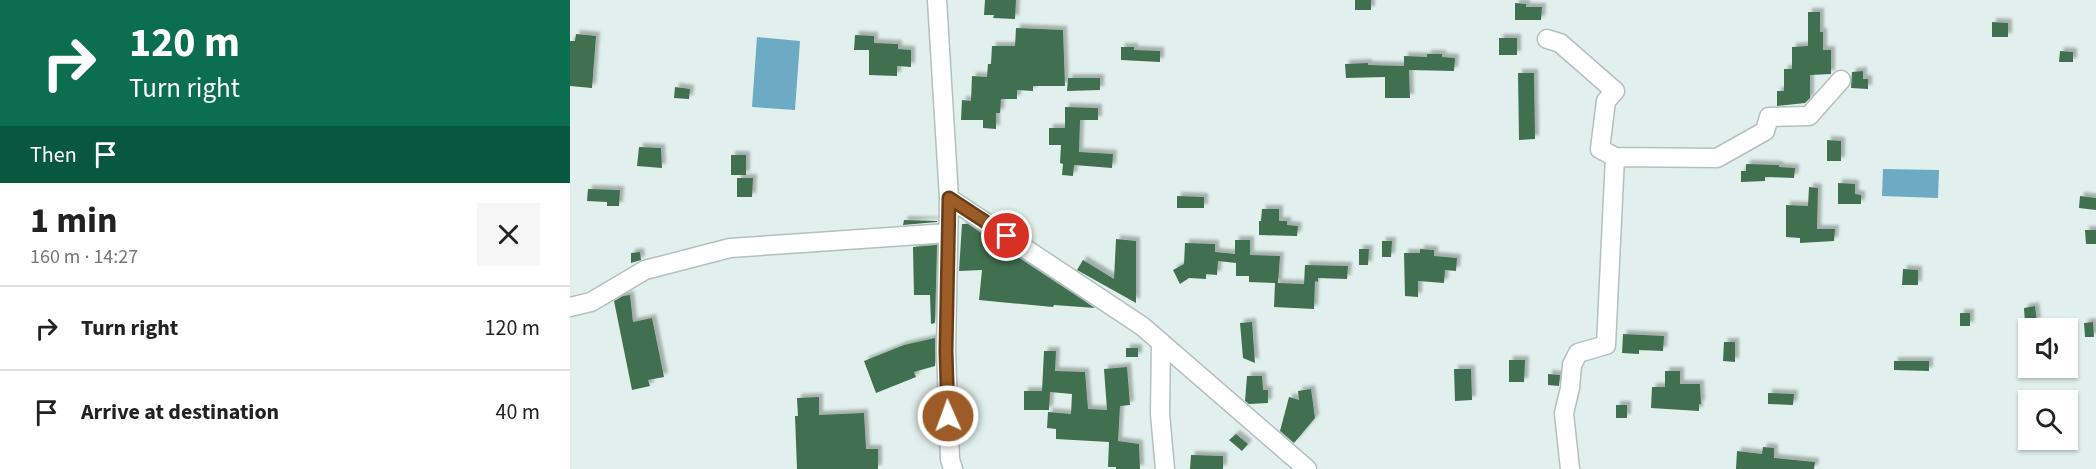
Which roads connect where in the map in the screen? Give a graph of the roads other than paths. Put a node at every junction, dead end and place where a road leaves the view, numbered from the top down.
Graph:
1 (937, 0) edge
2 (1547, 39) dead end
3 (1841, 80) dead end
4 (1615, 157) junction
5 (949, 198) junction
6 (948, 233) junction
7 (570, 307) edge
8 (1161, 342) junction
9 (953, 469) edge
10 (1165, 469) edge
11 (1307, 469) edge
12 (1570, 469) edge

1 - 5 street
2 - 4 street
3 - 4 street
4 - 12 street
5 - 6 street
5 - 8 street
6 - 7 street
6 - 9 street
8 - 10 street
8 - 11 street

